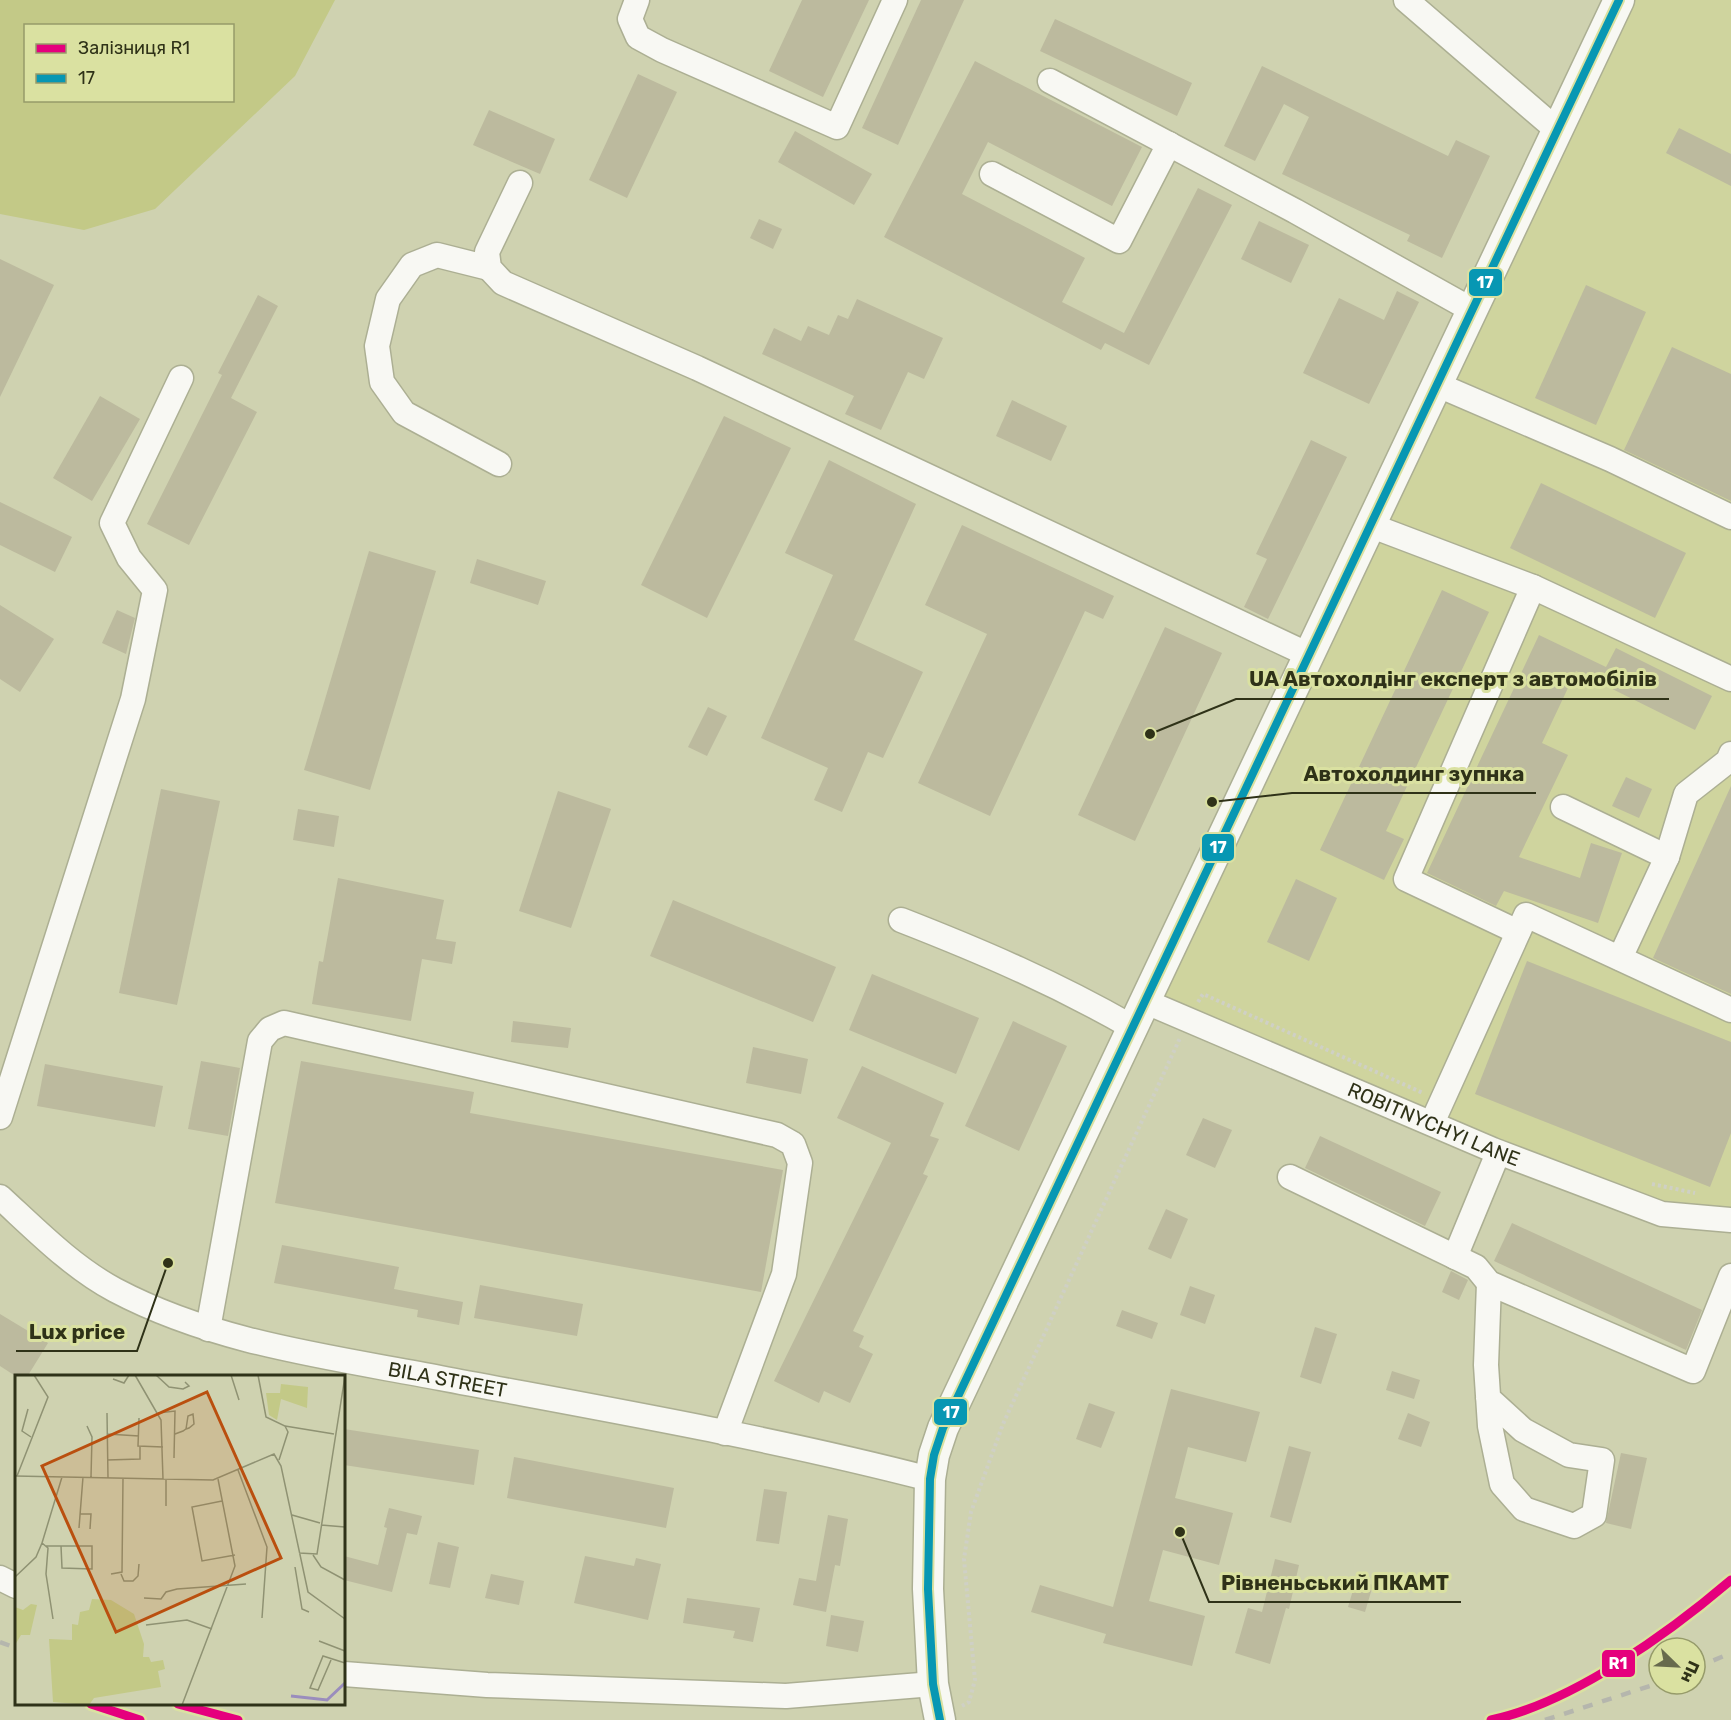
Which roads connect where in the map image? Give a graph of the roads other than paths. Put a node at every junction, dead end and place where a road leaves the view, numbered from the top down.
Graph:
1 (637, 0) edge
2 (895, 0) edge
3 (1406, 0) edge
4 (1619, 0) edge
5 (1050, 81) dead end
6 (1557, 130) junction
7 (1169, 144) junction
8 (992, 174) dead end
9 (520, 183) dead end
10 (489, 268) junction
11 (1472, 310) junction
12 (181, 378) dead end
13 (1438, 385) junction
14 (499, 464) dead end
15 (1731, 517) edge
16 (1372, 526) junction
17 (1533, 587) junction
18 (1309, 656) junction
19 (1731, 679) edge
20 (1731, 754) edge
21 (1563, 807) dead end
22 (1667, 857) junction
23 (901, 920) dead end
24 (1518, 932) junction
25 (1620, 958) junction
26 (1731, 1010) edge
27 (1138, 1014) junction
28 (0, 1117) edge
29 (1432, 1123) junction
30 (1498, 1152) junction
31 (1290, 1177) dead end
32 (0, 1197) edge
33 (1731, 1220) edge
34 (1455, 1257) junction
35 (1731, 1276) edge
36 (1489, 1283) junction
37 (208, 1329) junction
38 (1488, 1398) junction
39 (725, 1433) junction
40 (930, 1479) junction
41 (0, 1578) edge
42 (15, 1586) edge
43 (345, 1674) edge
44 (933, 1684) junction
45 (940, 1719) edge

1 - 2 street
3 - 6 street
4 - 6 main road
5 - 7 street
6 - 11 main road
7 - 8 street
7 - 11 street
9 - 10 street
10 - 14 street
10 - 18 street
11 - 13 main road
12 - 28 street
13 - 15 street
13 - 16 main road
16 - 17 street
16 - 18 main road
17 - 19 street
17 - 24 street
18 - 27 main road
20 - 22 street
21 - 22 street
22 - 25 street
23 - 27 street, ROBITNYCHYI LANE
24 - 25 street
24 - 29 street
25 - 26 street
27 - 29 street, ROBITNYCHYI LANE
27 - 40 main road
29 - 30 street, ROBITNYCHYI LANE
30 - 33 street, ROBITNYCHYI LANE
30 - 34 street
31 - 34 street
32 - 37 street, BILA STREET
34 - 36 street
35 - 36 street
36 - 38 street
37 - 39 street, BILA STREET
37 - 39 street
38 - 38 street
39 - 40 street, BILA STREET
40 - 44 main road
41 - 42 street
43 - 44 street
44 - 45 main road

